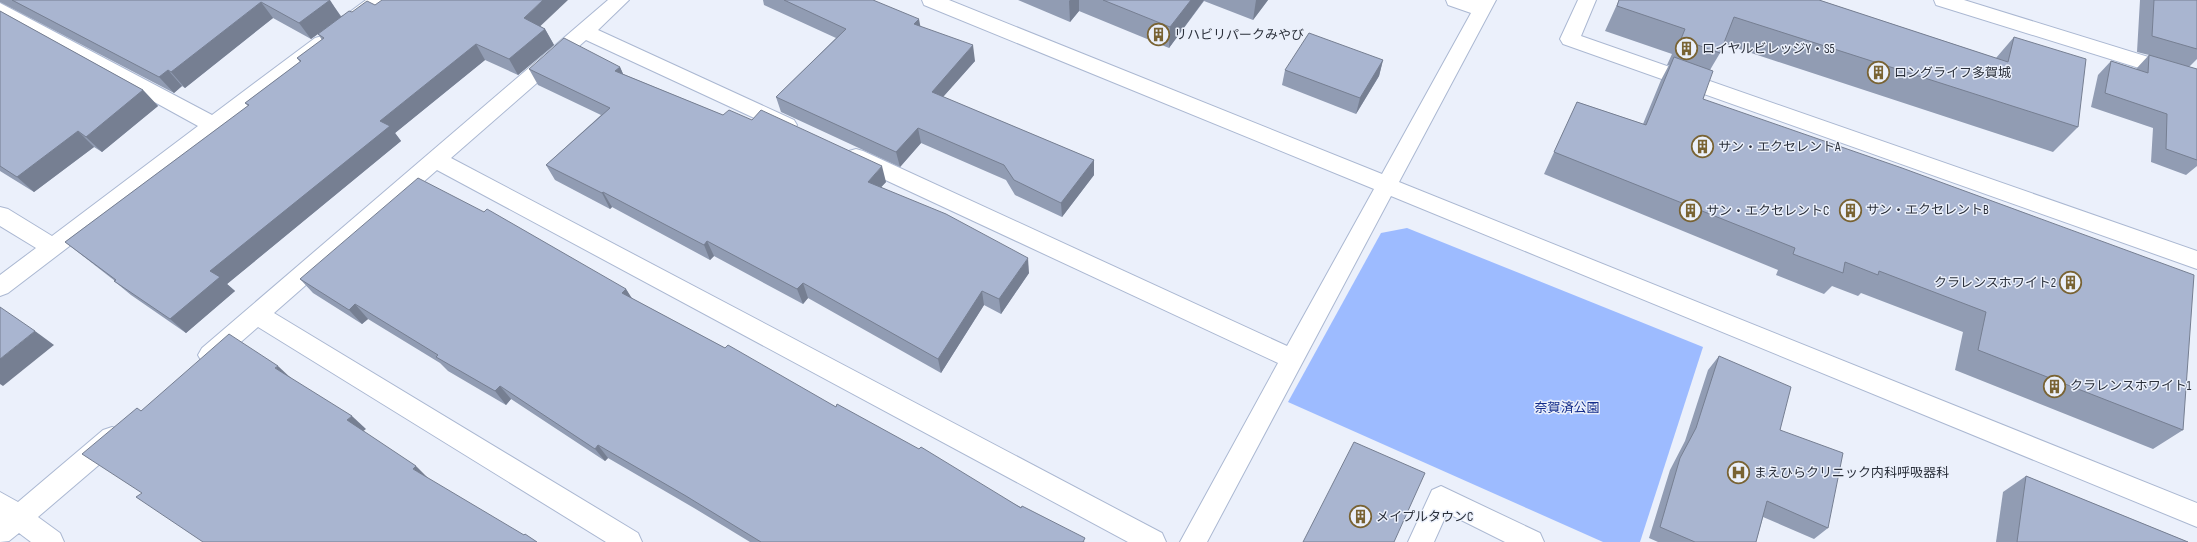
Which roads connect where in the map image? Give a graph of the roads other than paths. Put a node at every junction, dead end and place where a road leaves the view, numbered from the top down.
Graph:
1 (379, 0) edge
2 (620, 0) edge
3 (931, 0) edge
4 (1454, 0) edge
5 (1588, 0) edge
6 (1942, 0) edge
7 (1485, 5) edge
8 (0, 9) edge
9 (585, 32) junction
10 (2197, 79) edge
11 (213, 125) junction
12 (801, 132) edge
13 (838, 149) edge
14 (436, 160) junction
15 (1385, 186) junction
16 (0, 215) edge
17 (52, 247) junction
18 (2197, 260) edge
19 (0, 287) edge
20 (257, 315) junction
21 (1292, 359) junction
22 (198, 366) edge
23 (126, 426) edge
24 (9, 511) edge
25 (2197, 515) edge
26 (0, 533) edge
27 (51, 542) edge
28 (629, 542) edge
29 (1153, 542) edge
30 (1193, 542) edge
31 (1421, 542) edge
32 (1531, 542) edge

1 - 11 street
2 - 9 street
3 - 15 street
4 - 7 street
5 - 18 street
6 - 10 street
7 - 15 street
8 - 11 street
9 - 12 street
9 - 14 street
11 - 17 street
13 - 21 street
14 - 20 street
14 - 29 street
15 - 21 street
15 - 25 street
16 - 17 street
17 - 19 street
20 - 22 street
20 - 28 street
21 - 30 street
23 - 24 street
24 - 26 street
24 - 27 street
31 - 32 street

